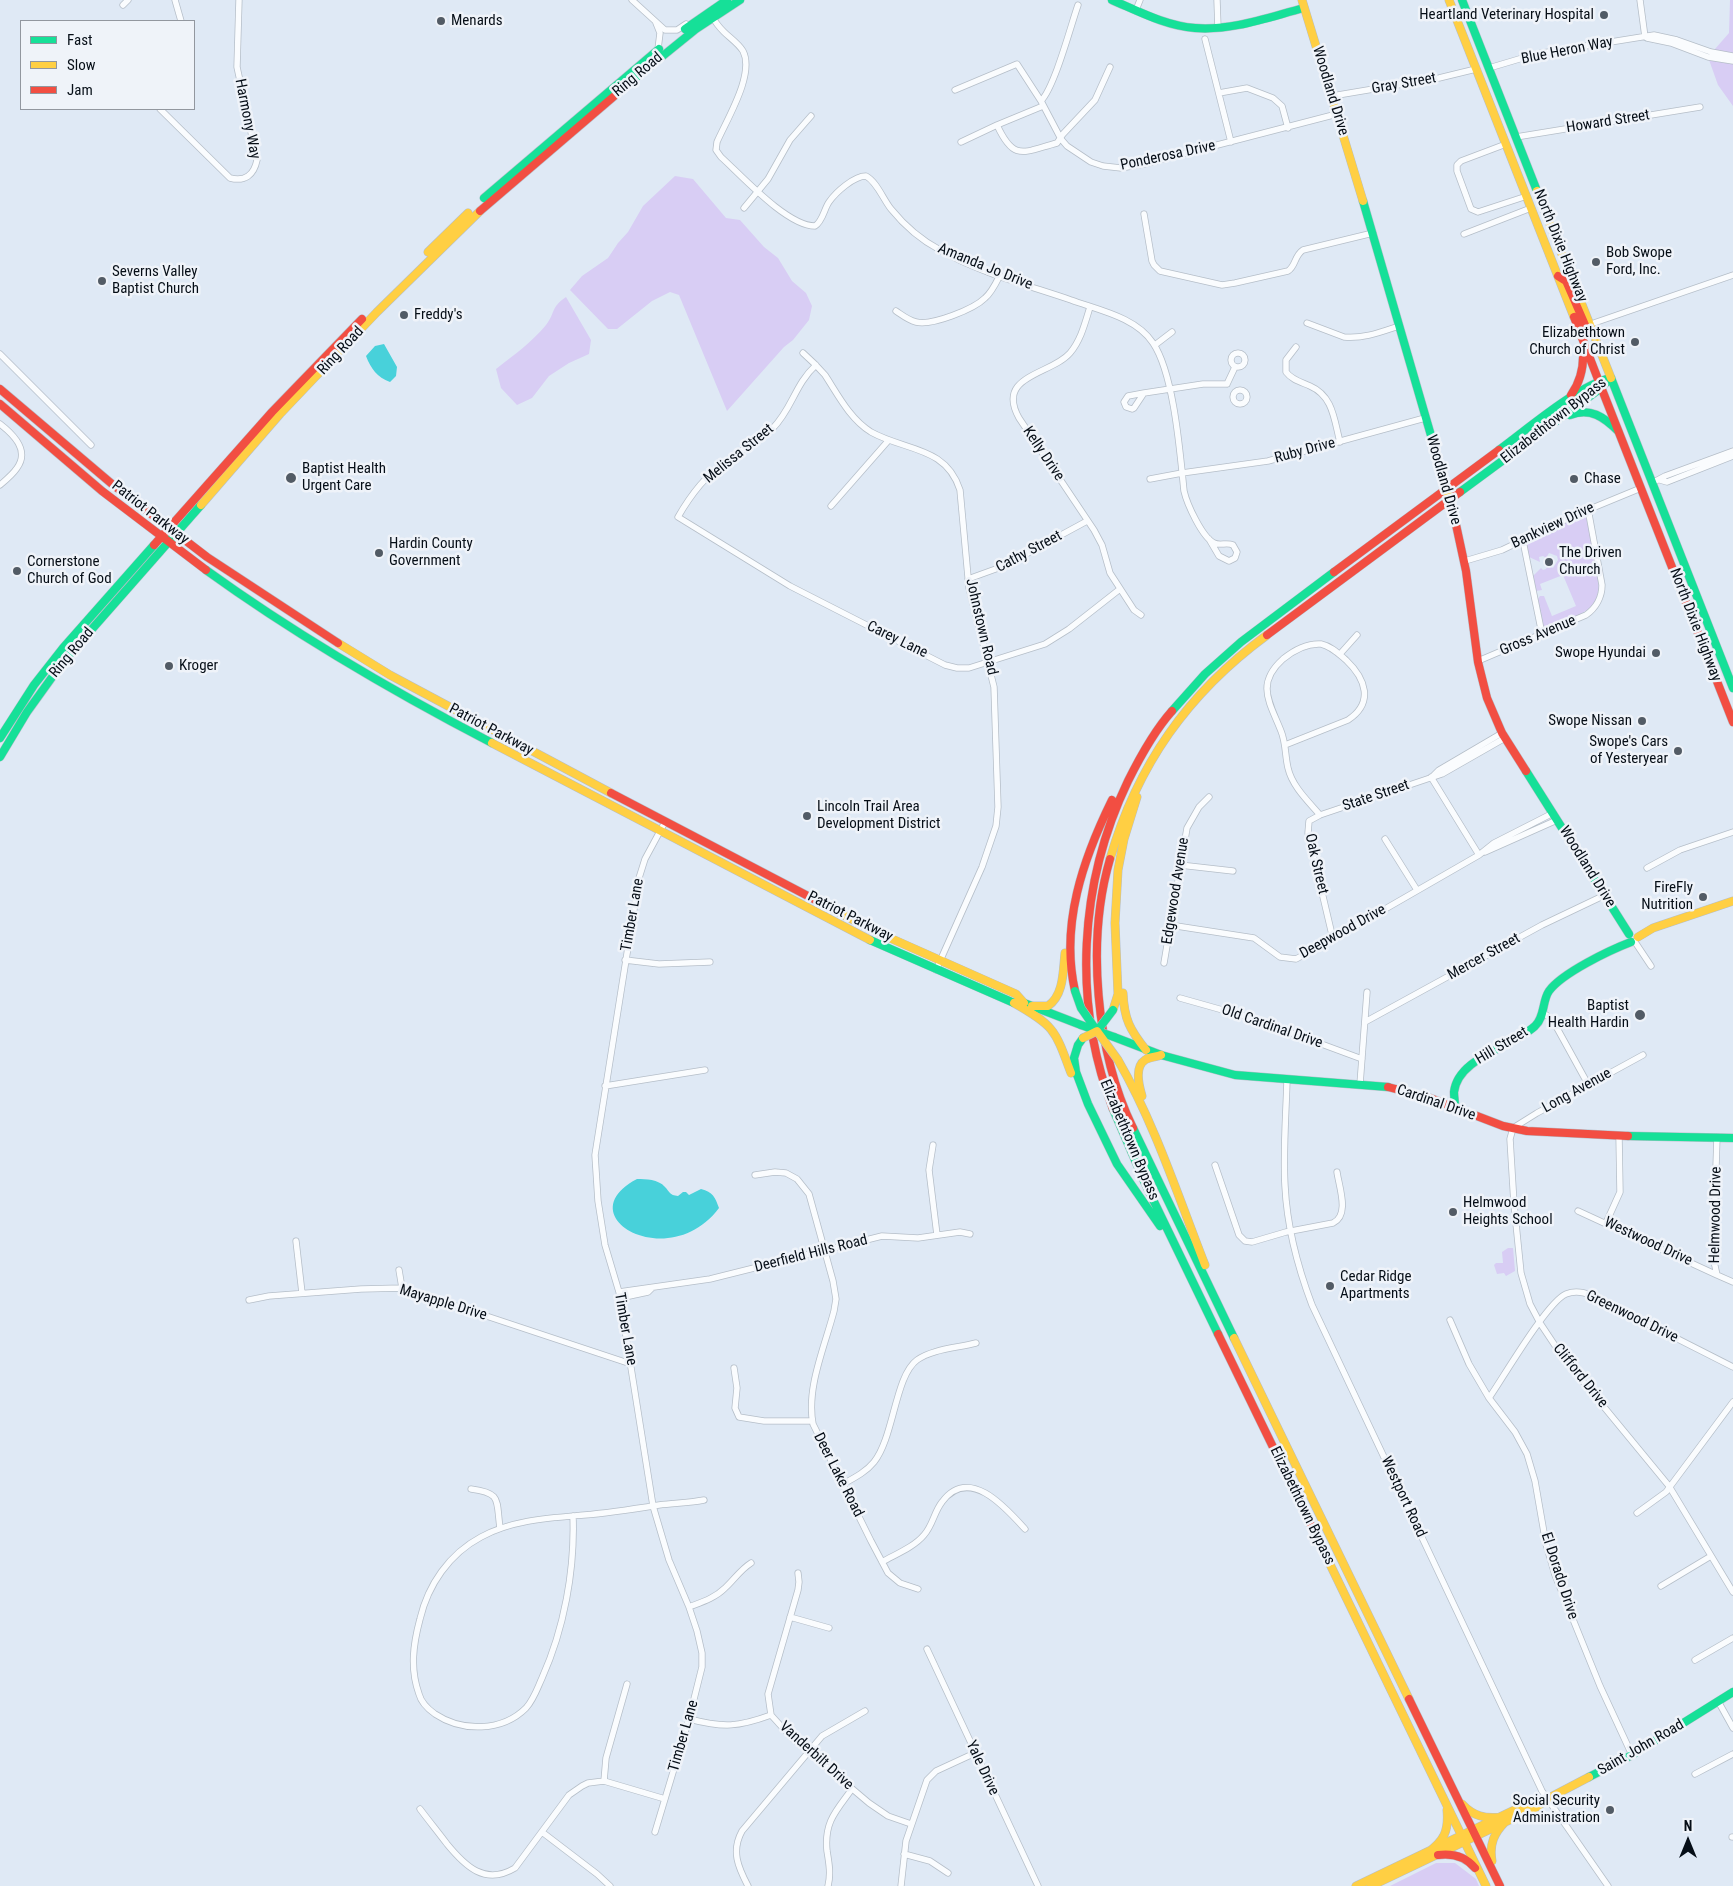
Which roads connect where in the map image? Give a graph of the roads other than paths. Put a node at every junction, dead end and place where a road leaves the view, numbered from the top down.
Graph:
1 (128, 0) edge
2 (175, 0) edge
3 (239, 0) edge
4 (632, 0) edge
5 (727, 0) edge
6 (740, 0) edge
7 (1112, 0) edge
8 (1140, 0) edge
9 (1217, 0) edge
10 (1449, 0) edge
11 (1456, 0) edge
12 (1462, 0) edge
13 (1640, 0) edge
14 (1303, 4) edge
15 (122, 5) dead end
16 (1078, 5) dead end
17 (1136, 10) junction
18 (711, 15) junction
19 (654, 19) junction
20 (182, 20) edge
21 (695, 21) junction
22 (1218, 28) junction
23 (1645, 37) junction
24 (1205, 39) dead end
25 (658, 49) junction
26 (1733, 56) edge
27 (1733, 61) edge
28 (1110, 67) dead end
29 (1489, 68) junction
30 (1476, 69) junction
31 (955, 90) dead end
32 (1219, 93) junction
33 (1332, 96) junction
34 (1042, 104) junction
35 (1700, 107) dead end
36 (161, 110) edge
37 (1337, 114) junction
38 (811, 116) dead end
39 (997, 125) junction
40 (1288, 128) junction
41 (1516, 137) junction
42 (1061, 138) junction
43 (961, 142) dead end
44 (1231, 142) junction
45 (1506, 144) junction
46 (1519, 177) junction
47 (758, 190) junction
48 (1527, 196) junction
49 (1541, 201) junction
50 (744, 208) dead end
51 (1531, 208) junction
52 (1144, 214) dead end
53 (1373, 233) junction
54 (1464, 234) dead end
55 (1563, 253) junction
56 (1000, 275) junction
57 (1556, 275) junction
58 (1733, 276) edge
59 (1090, 307) junction
60 (896, 311) dead end
61 (1307, 323) dead end
62 (1591, 324) junction
63 (1400, 326) junction
64 (1172, 332) dead end
65 (1582, 341) junction
66 (1599, 344) junction
67 (1155, 345) junction
68 (1296, 347) dead end
69 (803, 353) dead end
70 (0, 354) edge
71 (816, 365) junction
72 (1235, 367) dead end
73 (1611, 378) junction
74 (1227, 384) junction
75 (1600, 384) junction
76 (1170, 388) junction
77 (0, 389) edge
78 (1234, 392) dead end
79 (1144, 393) dead end
80 (0, 404) edge
81 (1555, 409) junction
82 (1426, 418) junction
83 (1556, 422) junction
84 (0, 424) edge
85 (1619, 433) junction
86 (888, 440) junction
87 (1340, 442) junction
88 (91, 445) dead end
89 (1733, 451) edge
90 (1733, 456) edge
91 (1182, 473) junction
92 (1150, 480) dead end
93 (1656, 482) junction
94 (0, 485) edge
95 (1641, 488) junction
96 (831, 506) dead end
97 (1588, 509) junction
98 (678, 517) joint
99 (1087, 521) junction
100 (168, 528) junction
101 (176, 534) junction
102 (1659, 534) junction
103 (161, 536) junction
104 (1209, 539) junction
105 (1523, 540) junction
106 (168, 542) junction
107 (1676, 543) junction
108 (1465, 560) junction
109 (968, 579) junction
110 (1120, 589) junction
111 (1701, 606) junction
112 (1689, 610) junction
113 (1141, 615) dead end
114 (1542, 634) junction
115 (1357, 635) dead end
116 (1702, 643) junction
117 (1340, 654) junction
118 (1478, 661) junction
119 (989, 662) junction
120 (1733, 688) edge
121 (1733, 692) edge
122 (1733, 697) edge
123 (1726, 703) junction
124 (1733, 708) edge
125 (1733, 722) edge
126 (1504, 736) junction
127 (0, 738) edge
128 (1285, 745) junction
129 (1144, 752) junction
130 (0, 757) edge
131 (1146, 768) junction
132 (1431, 777) junction
133 (1209, 797) dead end
134 (1320, 814) junction
135 (1555, 817) junction
136 (665, 822) junction
137 (660, 831) junction
138 (1733, 832) edge
139 (1385, 839) dead end
140 (1479, 855) junction
141 (1180, 865) junction
142 (1646, 868) dead end
143 (1233, 871) dead end
144 (1417, 890) junction
145 (1604, 895) junction
146 (1733, 901) edge
147 (1075, 908) junction
148 (1170, 926) junction
149 (1333, 939) junction
150 (1633, 939) junction
151 (1117, 956) junction
152 (625, 960) junction
153 (940, 961) junction
154 (710, 962) dead end
155 (1164, 962) dead end
156 (1650, 966) dead end
157 (936, 970) junction
158 (1367, 992) dead end
159 (1180, 998) dead end
160 (1014, 1003) junction
161 (1028, 1004) junction
162 (1542, 1012) junction
163 (1365, 1022) junction
164 (1097, 1031) junction
165 (1114, 1037) joint
166 (1146, 1050) junction
167 (1160, 1055) junction
168 (1643, 1055) dead end
169 (1362, 1059) junction
170 (705, 1070) dead end
171 (1287, 1080) junction
172 (1360, 1084) junction
173 (605, 1086) junction
174 (1588, 1086) junction
175 (1455, 1107) junction
176 (1147, 1116) junction
177 (1095, 1121) junction
178 (1513, 1128) junction
179 (1619, 1136) junction
180 (1717, 1137) junction
181 (1733, 1138) edge
182 (932, 1145) dead end
183 (1216, 1165) dead end
184 (1337, 1172) dead end
185 (755, 1175) dead end
186 (1578, 1211) dead end
187 (1606, 1223) junction
188 (1292, 1231) junction
189 (970, 1234) dead end
190 (938, 1235) junction
191 (296, 1241) dead end
192 (826, 1251) junction
193 (399, 1270) dead end
194 (1717, 1274) junction
195 (1733, 1282) edge
196 (402, 1288) junction
197 (302, 1293) junction
198 (620, 1295) junction
199 (249, 1300) dead end
200 (1224, 1318) junction
201 (1450, 1320) dead end
202 (1540, 1323) junction
203 (976, 1344) dead end
204 (1223, 1344) junction
205 (631, 1364) junction
206 (1733, 1367) edge
207 (734, 1368) dead end
208 (1489, 1398) junction
209 (1733, 1402) edge
210 (812, 1421) junction
211 (843, 1484) junction
212 (1670, 1486) junction
213 (471, 1489) dead end
214 (704, 1500) dead end
215 (653, 1506) junction
216 (1637, 1513) dead end
217 (574, 1516) junction
218 (500, 1528) junction
219 (1025, 1529) dead end
220 (1711, 1556) junction
221 (882, 1562) junction
222 (751, 1563) dead end
223 (798, 1572) dead end
224 (1661, 1586) dead end
225 (918, 1589) dead end
226 (1733, 1592) edge
227 (689, 1607) junction
228 (790, 1616) junction
229 (829, 1628) dead end
230 (1733, 1638) edge
231 (927, 1649) dead end
232 (1695, 1660) dead end
233 (627, 1684) dead end
234 (1733, 1692) edge
235 (1718, 1701) junction
236 (865, 1710) dead end
237 (771, 1715) junction
238 (689, 1719) junction
239 (1733, 1728) edge
240 (808, 1751) junction
241 (975, 1752) junction
242 (1733, 1754) edge
243 (1632, 1755) junction
244 (1695, 1774) dead end
245 (604, 1781) junction
246 (852, 1789) junction
247 (1455, 1794) junction
248 (665, 1799) junction
249 (1547, 1799) junction
250 (1444, 1800) junction
251 (420, 1809) dead end
252 (1504, 1819) junction
253 (910, 1824) junction
254 (542, 1832) junction
255 (655, 1832) dead end
256 (1475, 1833) junction
257 (1463, 1839) junction
258 (1427, 1852) junction
259 (904, 1854) junction
260 (1438, 1855) junction
261 (948, 1873) dead end
262 (1369, 1884) edge
263 (1499, 1884) edge
264 (610, 1886) edge
265 (748, 1886) edge
266 (828, 1886) edge
267 (901, 1886) edge
268 (1038, 1886) edge
269 (1356, 1886) edge
270 (1486, 1886) edge
271 (1608, 1886) edge

1 - 15 street
2 - 20 street
3 - 36 street, Harmony Way
4 - 19 street
5 - 18 main road, Ring Road
6 - 18 main road, Ring Road
7 - 17 main road
8 - 17 street
9 - 22 street
10 - 30 main road, North Dixie Highway
11 - 29 main road
12 - 29 main road, North Dixie Highway
13 - 23 street
14 - 22 main road
14 - 33 main road, Woodland Drive
16 - 34 street
17 - 22 main road
18 - 21 main road, Ring Road
18 - 47 street, Amanda Jo Drive
18 - 101 main road, Ring Road
19 - 21 street
19 - 25 street
21 - 25 main road, Ring Road
23 - 26 street, Blue Heron Way
23 - 27 street, Blue Heron Way
23 - 29 street, Blue Heron Way
24 - 32 street
25 - 100 main road, Ring Road
28 - 42 street
29 - 41 main road, North Dixie Highway
30 - 33 street, Gray Street
30 - 45 main road, North Dixie Highway
30 - 49 main road
31 - 34 street, Ponderosa Drive
32 - 40 street
32 - 44 street
33 - 37 main road, Woodland Drive
34 - 39 street
34 - 42 street, Ponderosa Drive
35 - 41 street, Howard Street
37 - 40 street, Ponderosa Drive
37 - 53 main road, Woodland Drive
38 - 47 street
39 - 42 street
39 - 43 street
40 - 44 street, Ponderosa Drive
41 - 49 main road, North Dixie Highway
42 - 44 street, Ponderosa Drive
45 - 46 main road, North Dixie Highway
45 - 48 street
46 - 48 main road, North Dixie Highway
46 - 55 main road
47 - 50 street
47 - 56 street, Amanda Jo Drive
48 - 51 main road, North Dixie Highway
49 - 55 main road, North Dixie Highway
51 - 54 street
51 - 57 main road, North Dixie Highway
52 - 53 street
53 - 63 main road, Woodland Drive
55 - 62 main road, North Dixie Highway
56 - 59 street, Amanda Jo Drive
56 - 60 street
57 - 65 main road, North Dixie Highway
57 - 66 main road
58 - 62 street
59 - 67 street, Amanda Jo Drive
59 - 99 street, Kelly Drive
61 - 63 street
62 - 66 main road, North Dixie Highway
63 - 82 main road, Woodland Drive
64 - 67 street
65 - 75 main road, North Dixie Highway
65 - 81 main road
66 - 73 main road, North Dixie Highway
67 - 76 street, Amanda Jo Drive
68 - 87 street
69 - 71 street, Johnstown Road
70 - 88 street
71 - 86 street, Johnstown Road
71 - 98 street, Melissa Street
72 - 74 street
73 - 75 main road, Elizabethtown Bypass
73 - 93 main road, North Dixie Highway
74 - 76 street
74 - 78 street
75 - 81 main road, Elizabethtown Bypass
75 - 83 main road, Elizabethtown Bypass
75 - 85 main road, North Dixie Highway
76 - 79 street
76 - 91 street, Amanda Jo Drive
77 - 100 main road, Patriot Parkway
80 - 103 main road, Patriot Parkway
81 - 129 main road, Elizabethtown Bypass
82 - 87 street, Ruby Drive
82 - 108 main road, Woodland Drive, bridge
83 - 85 main road
83 - 131 main road, Elizabethtown Bypass
84 - 94 street
85 - 93 main road
85 - 95 main road, North Dixie Highway
86 - 96 street
86 - 109 street, Johnstown Road
87 - 91 street, Ruby Drive
89 - 93 street
90 - 93 street
91 - 92 street, Ruby Drive
91 - 104 street, Amanda Jo Drive
93 - 107 main road, North Dixie Highway
95 - 97 street, Bankview Drive
95 - 102 main road, North Dixie Highway
95 - 107 main road
97 - 105 street, Bankview Drive
97 - 114 street, Gross Avenue
98 - 119 street, Carey Lane
99 - 109 street, Cathy Street
99 - 110 street, Kelly Drive
100 - 101 main road, Patriot Parkway
100 - 103 main road, Ring Road
101 - 106 main road, Ring Road
101 - 136 main road, Patriot Parkway
102 - 111 main road
102 - 112 main road, North Dixie Highway
103 - 106 main road, Patriot Parkway
103 - 127 main road, Ring Road
104 - 104 street, Amanda Jo Drive
105 - 108 street, Bankview Drive
105 - 114 street
106 - 130 main road, Ring Road
106 - 137 main road, Patriot Parkway
107 - 111 main road, North Dixie Highway
108 - 118 main road, Woodland Drive
109 - 119 street, Johnstown Road
110 - 113 street, Kelly Drive
110 - 119 street, Carey Lane
111 - 120 main road, North Dixie Highway
112 - 116 main road, North Dixie Highway
112 - 121 main road
114 - 118 street, Gross Avenue
115 - 117 street
116 - 122 main road
116 - 123 main road, North Dixie Highway
117 - 128 street, Oak Street
117 - 128 street, Oak Street
118 - 126 main road, Woodland Drive
119 - 153 street, Johnstown Road
123 - 124 main road
123 - 125 main road, North Dixie Highway
126 - 132 street, State Street
126 - 135 main road, Woodland Drive
128 - 134 street, Oak Street
129 - 147 main road
129 - 204 main road, Elizabethtown Bypass
131 - 151 main road
131 - 200 main road, Elizabethtown Bypass
132 - 134 street, State Street
132 - 140 street
133 - 141 street, Edgewood Avenue
134 - 149 street, Oak Street
135 - 140 street, Deepwood Drive
135 - 145 main road, Woodland Drive
136 - 137 street, Timber Lane
136 - 153 main road, Patriot Parkway
137 - 152 street, Timber Lane
137 - 157 main road, Patriot Parkway
138 - 142 street
139 - 144 street
140 - 144 street, Deepwood Drive
141 - 143 street
141 - 148 street, Edgewood Avenue
144 - 149 street, Deepwood Drive
145 - 150 main road, Woodland Drive
145 - 163 street, Mercer Street
146 - 150 main road, Hill Street
147 - 161 main road
147 - 164 main road, bridge
148 - 149 street, Deepwood Drive
148 - 155 street, Edgewood Avenue
150 - 156 street, Woodland Drive
150 - 162 main road, Hill Street
151 - 164 main road, bridge
151 - 166 main road
152 - 154 street
152 - 173 street, Timber Lane
153 - 157 street, Johnstown Road
153 - 161 main road, Patriot Parkway
157 - 160 main road, Patriot Parkway
158 - 163 street
159 - 169 street, Old Cardinal Drive
160 - 161 main road, Patriot Parkway
160 - 177 main road
161 - 164 main road, Patriot Parkway, bridge
162 - 174 street
162 - 175 main road, Hill Street
163 - 169 street
164 - 165 main road, Patriot Parkway, bridge
164 - 176 main road, bridge
164 - 177 main road, bridge
165 - 166 main road, Cardinal Drive
166 - 167 main road, Cardinal Drive
167 - 171 main road, Cardinal Drive
167 - 176 main road
168 - 174 street, Long Avenue
169 - 172 street
170 - 173 street
171 - 172 main road, Cardinal Drive
171 - 188 street, Westport Road
172 - 175 main road, Cardinal Drive
173 - 198 street, Timber Lane
174 - 178 street, Long Avenue
175 - 178 main road, Cardinal Drive
176 - 200 main road
177 - 204 main road
178 - 179 main road, Cardinal Drive
178 - 202 street, Clifford Drive
179 - 180 main road, Cardinal Drive
179 - 187 street
180 - 181 main road, Cardinal Drive
180 - 194 street, Helmwood Drive
182 - 190 street
183 - 188 street
184 - 188 street
185 - 192 street, Deer Lake Road
186 - 187 street, Westwood Drive
187 - 194 street, Westwood Drive
188 - 249 street, Westport Road
189 - 190 street, Deerfield Hills Road
190 - 192 street, Deerfield Hills Road
191 - 197 street
192 - 198 street, Deerfield Hills Road
192 - 210 street, Deer Lake Road
193 - 196 street
194 - 195 street, Helmwood Drive
196 - 197 street, Mayapple Drive
196 - 205 street, Mayapple Drive
197 - 199 street, Mayapple Drive
198 - 205 street, Timber Lane
200 - 247 main road, Elizabethtown Bypass
201 - 208 street, El Dorado Drive
202 - 206 street, Greenwood Drive
202 - 208 street, Greenwood Drive
202 - 212 street, Clifford Drive
203 - 211 street
204 - 250 main road, Elizabethtown Bypass
205 - 215 street, Timber Lane
207 - 210 street
208 - 243 street, El Dorado Drive
209 - 212 street
210 - 211 street, Deer Lake Road
211 - 221 street, Deer Lake Road
212 - 216 street
212 - 220 street, Clifford Drive
213 - 218 street
214 - 215 street
215 - 217 street
215 - 227 street, Timber Lane
217 - 218 street
217 - 218 street
219 - 221 street
220 - 224 street
220 - 226 street, Clifford Drive
221 - 225 street, Deer Lake Road
222 - 227 street
223 - 228 street, Vanderbilt Drive
227 - 238 street, Timber Lane
228 - 229 street
228 - 237 street, Vanderbilt Drive
230 - 232 street
231 - 241 street, Yale Drive
233 - 245 street
234 - 235 main road, Saint John Road
235 - 239 street
235 - 243 main road, Saint John Road
236 - 240 street
237 - 238 street
237 - 240 street, Vanderbilt Drive
238 - 248 street, Timber Lane
240 - 246 street, Vanderbilt Drive
240 - 265 street
241 - 253 street
241 - 268 street, Yale Drive
242 - 244 street
243 - 249 main road, Saint John Road
245 - 248 street
245 - 254 street
246 - 253 street, Vanderbilt Drive
246 - 266 street
247 - 252 main road
247 - 256 main road, Elizabethtown Bypass
248 - 255 street, Timber Lane
249 - 252 main road, Saint John Road
249 - 271 street, Westport Road
250 - 257 main road, Elizabethtown Bypass
250 - 258 main road
251 - 254 street
252 - 256 main road, Saint John Road
252 - 263 main road
253 - 259 street
254 - 264 street
256 - 257 main road, Saint John Road
256 - 263 main road, Elizabethtown Bypass
257 - 258 main road, Saint John Road
257 - 260 main road, Saint John Road
257 - 270 main road, Elizabethtown Bypass
258 - 262 main road, Saint John Road
259 - 261 street
259 - 267 street
260 - 262 main road, Saint John Road
260 - 270 main road
262 - 269 main road, Saint John Road

